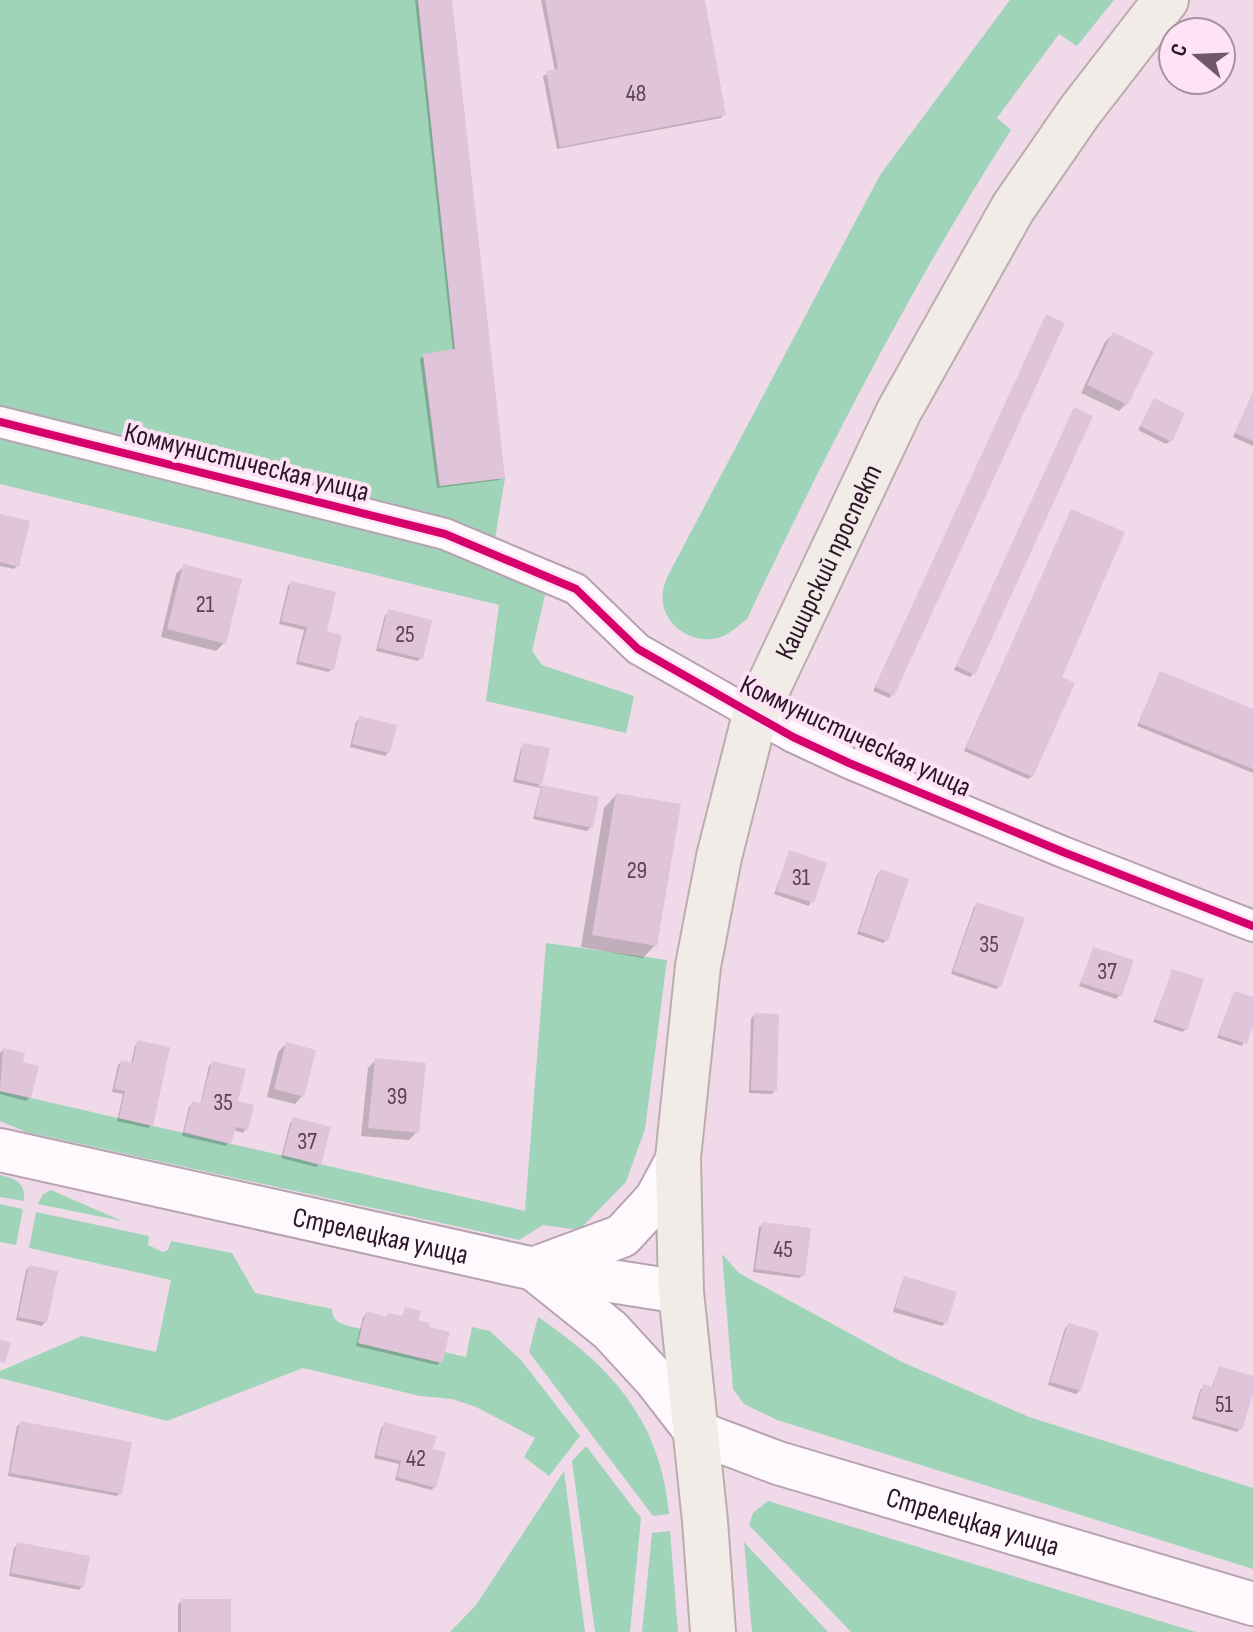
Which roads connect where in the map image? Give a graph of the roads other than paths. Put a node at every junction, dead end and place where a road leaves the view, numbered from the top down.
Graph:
1 (1166, 0) edge
2 (0, 422) edge
3 (755, 715) junction
4 (1253, 926) edge
5 (0, 1150) edge
6 (678, 1158) junction
7 (534, 1269) junction
8 (681, 1292) junction
9 (696, 1432) junction
10 (1253, 1604) edge
11 (713, 1632) edge

1 - 3 main road, Каширский проспект
2 - 3 street, Коммунистическая улица
3 - 4 street, Коммунистическая улица
3 - 6 main road, Каширский проспект
5 - 7 main road, Стрелецкая улица
6 - 7 main road
6 - 8 main road, Каширский проспект
7 - 8 main road
7 - 9 main road, Стрелецкая улица
8 - 9 main road, Каширский проспект
9 - 10 main road, Стрелецкая улица
9 - 11 main road

